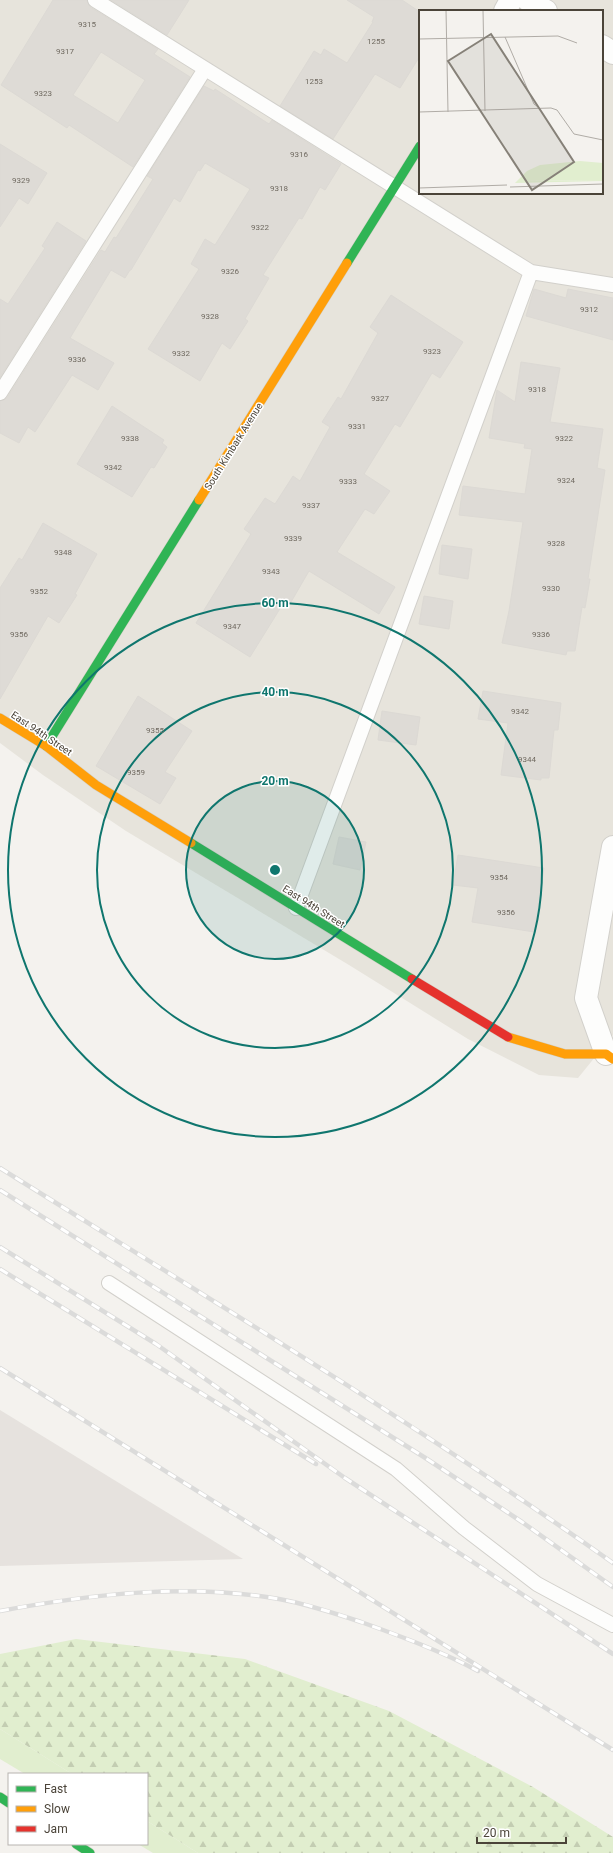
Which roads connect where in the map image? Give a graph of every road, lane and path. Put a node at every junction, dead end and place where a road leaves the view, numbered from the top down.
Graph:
1 (95, 0) edge
2 (511, 0) edge
3 (528, 0) edge
4 (506, 10) edge
5 (544, 10) edge
6 (603, 47) edge
7 (613, 53) edge
8 (205, 69) junction
9 (419, 148) edge
10 (395, 187) junction
11 (531, 272) junction
12 (613, 285) edge
13 (0, 394) edge
14 (0, 718) edge
15 (46, 746) junction
16 (613, 847) edge
17 (296, 908) junction
18 (610, 1056) edge
19 (109, 1283) dead end
20 (613, 1625) edge
21 (78, 1845) edge
22 (90, 1853) edge

1 - 8 lane
2 - 4 street
3 - 5 street
6 - 7 street
8 - 10 lane
8 - 13 lane
9 - 10 street, South Kimbark Avenue
10 - 11 lane
10 - 15 street, South Kimbark Avenue
11 - 12 lane
11 - 17 lane
14 - 15 street, East 94th Street
15 - 17 street, East 94th Street
16 - 18 street
17 - 18 street, East 94th Street
19 - 20 lane
21 - 22 street

